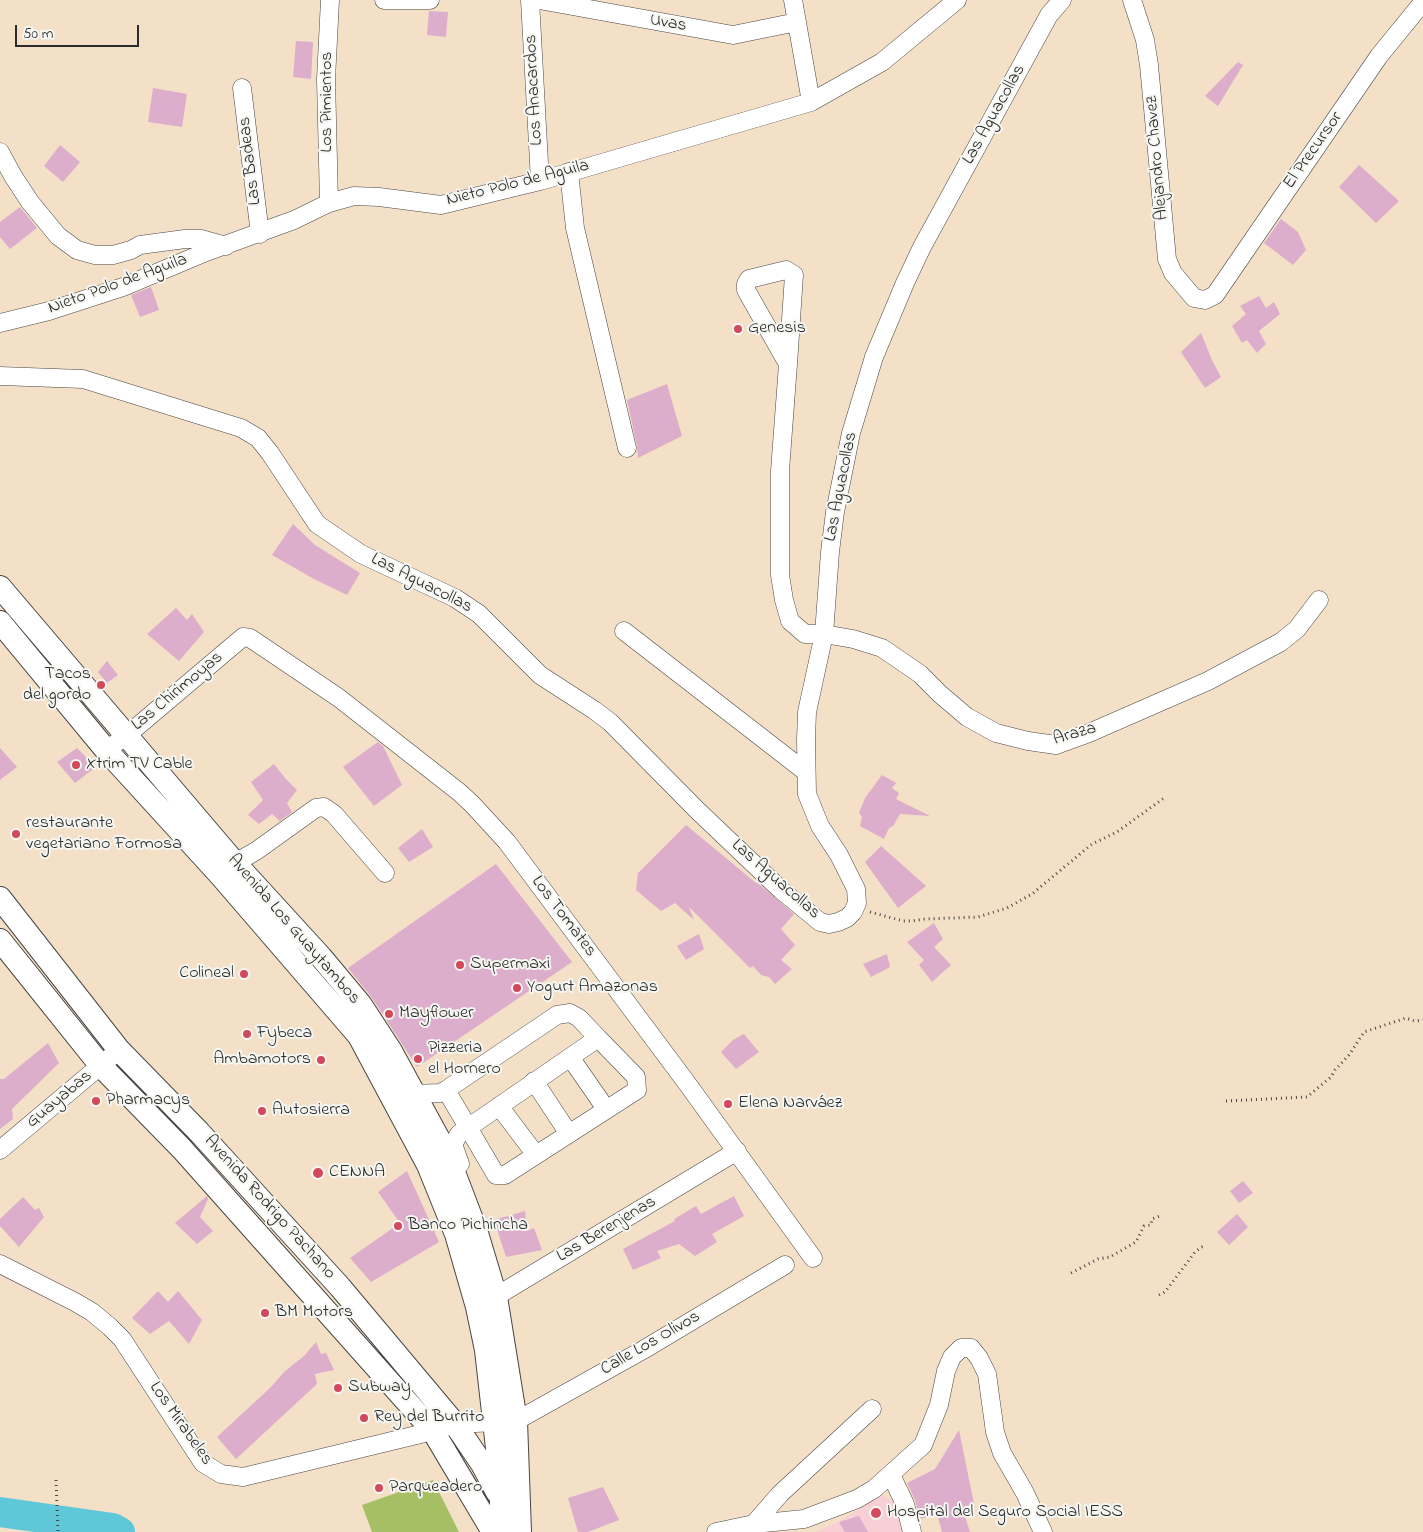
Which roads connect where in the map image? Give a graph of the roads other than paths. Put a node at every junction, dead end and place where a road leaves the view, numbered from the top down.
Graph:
1 (330, 0) edge
2 (384, 0) edge
3 (430, 0) edge
4 (530, 0) edge
5 (539, 0) edge
6 (793, 0) edge
7 (957, 0) edge
8 (1062, 0) edge
9 (1132, 0) edge
10 (1423, 2) edge
11 (797, 22) junction
12 (242, 88) dead end
13 (811, 102) junction
14 (0, 152) edge
15 (569, 172) junction
16 (540, 181) junction
17 (329, 203) junction
18 (260, 234) junction
19 (226, 246) junction
20 (1205, 300) joint
21 (0, 323) edge
22 (788, 364) junction
23 (0, 376) edge
24 (627, 448) dead end
25 (1319, 600) dead end
26 (4, 601) edge
27 (29, 621) junction
28 (624, 631) dead end
29 (824, 634) junction
30 (4, 635) edge
31 (250, 638) joint
32 (126, 736) junction
33 (106, 750) junction
34 (806, 772) junction
35 (228, 870) junction
36 (385, 873) dead end
37 (0, 898) edge
38 (0, 940) edge
39 (361, 1005) junction
40 (346, 1023) junction
41 (598, 1038) junction
42 (119, 1050) junction
43 (570, 1057) junction
44 (101, 1066) junction
45 (534, 1081) junction
46 (446, 1090) junction
47 (414, 1094) junction
48 (498, 1106) junction
49 (606, 1110) junction
50 (467, 1128) junction
51 (199, 1132) junction
52 (569, 1134) junction
53 (182, 1149) junction
54 (0, 1150) edge
55 (737, 1152) junction
56 (536, 1155) junction
57 (438, 1159) junction
58 (464, 1198) junction
59 (813, 1258) dead end
60 (0, 1264) edge
61 (784, 1265) dead end
62 (340, 1286) junction
63 (486, 1302) junction
64 (320, 1303) junction
65 (872, 1409) dead end
66 (505, 1422) junction
67 (455, 1424) junction
68 (433, 1431) junction
69 (891, 1475) junction
70 (501, 1500) junction
71 (754, 1524) junction
72 (493, 1532) edge
73 (500, 1532) edge
74 (519, 1532) edge
75 (716, 1532) edge
76 (912, 1532) edge
77 (1043, 1532) edge

1 - 17 street, Los Pimientos
2 - 3 street
4 - 16 street, Los Anacardos
5 - 11 street, Uvas
6 - 11 street
7 - 13 street, Nieto Polo de Aguila
8 - 29 street, Las Aguacollas
9 - 20 street, Alejandro Chavez
10 - 20 street, El Precursor
11 - 13 street
12 - 18 street, Las Badeas
13 - 15 street, Nieto Polo de Aguila
14 - 19 street
15 - 16 street, Nieto Polo de Aguila
15 - 24 street
16 - 17 street, Nieto Polo de Aguila
17 - 18 street, Nieto Polo de Aguila
18 - 19 street, Nieto Polo de Aguila
19 - 21 street, Nieto Polo de Aguila
22 - 22 street, Araza
22 - 29 street, Araza
23 - 34 street, Las Aguacollas
25 - 29 street, Araza
26 - 27 main road, Avenida Los Guaytambos
27 - 30 main road
27 - 32 main road, Avenida Los Guaytambos
28 - 34 street
29 - 34 street, Las Aguacollas
30 - 33 main road, Avenida Los Guaytambos
31 - 32 street, Las Chirimoyas
31 - 55 street, Los Tomates
32 - 33 street, Las Chirimoyas
32 - 35 main road, Avenida Los Guaytambos
33 - 35 main road, Avenida Los Guaytambos
35 - 36 street
35 - 39 main road, Avenida Los Guaytambos
35 - 40 main road, Avenida Los Guaytambos
37 - 42 main road, Avenida Rodrigo Pachano
38 - 44 main road, Avenida Rodrigo Pachano
39 - 40 main road
39 - 47 main road, Avenida Los Guaytambos
40 - 57 main road, Avenida Los Guaytambos
41 - 43 street
41 - 46 street
41 - 49 street
42 - 44 street, Guayabas
42 - 51 main road, Avenida Rodrigo Pachano
43 - 45 street
43 - 49 street
44 - 53 main road, Avenida Rodrigo Pachano
44 - 54 street, Guayabas
45 - 48 street
45 - 52 street
46 - 47 street
46 - 50 street
47 - 57 main road, Avenida Los Guaytambos
48 - 50 street
48 - 56 street
49 - 52 street
50 - 56 street
50 - 58 street
51 - 53 main road
51 - 62 main road, Avenida Rodrigo Pachano
52 - 56 street
53 - 64 main road, Avenida Rodrigo Pachano
55 - 59 street, Los Tomates
55 - 63 street, Las Berenjenas
57 - 58 main road, Avenida Los Guaytambos
57 - 63 main road, Avenida Los Guaytambos
58 - 63 main road, Avenida Los Guaytambos
60 - 68 street, Los Mirabeles
61 - 66 street, Calle Los Olivos
62 - 64 main road
62 - 67 main road, Avenida Rodrigo Pachano
63 - 66 main road, Avenida Los Guaytambos
64 - 68 main road, Avenida Rodrigo Pachano
65 - 71 street
66 - 67 street, Los Mirabeles
66 - 70 main road, Avenida Los Guaytambos
66 - 74 main road, Avenida Los Guaytambos
67 - 68 street, Los Mirabeles
67 - 70 main road, Avenida Rodrigo Pachano
68 - 72 main road, Avenida Rodrigo Pachano
69 - 71 street
69 - 76 street
69 - 77 street
70 - 73 main road, Avenida Los Guaytambos
70 - 74 main road, Avenida Rodrigo Pachano
71 - 75 street

